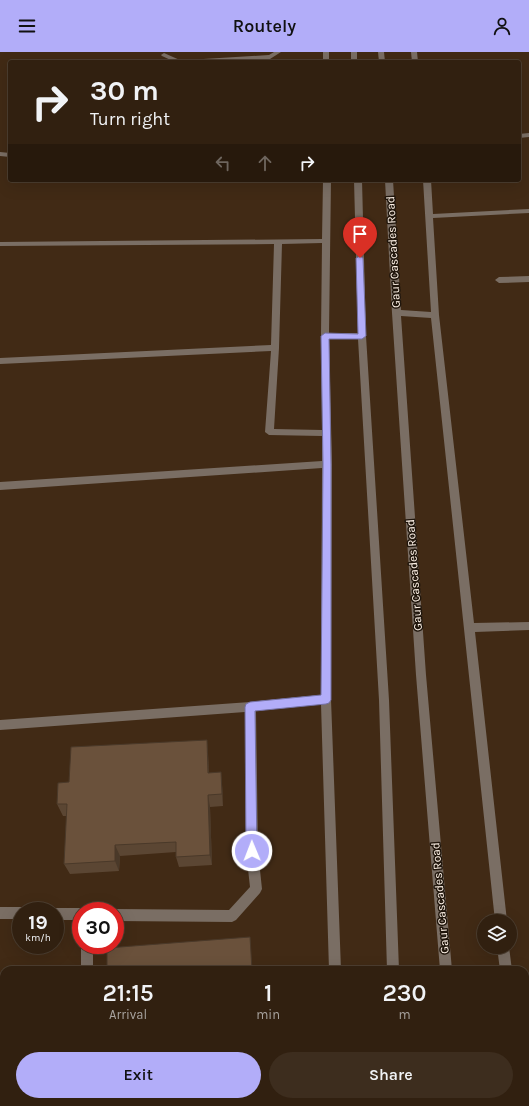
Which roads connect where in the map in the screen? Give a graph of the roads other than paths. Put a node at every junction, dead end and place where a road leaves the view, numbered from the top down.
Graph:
1 (178, 52) edge
2 (278, 52) edge
3 (164, 54) edge
4 (176, 60) edge
5 (220, 60) edge
6 (327, 182) edge
7 (358, 182) edge
8 (389, 182) edge
9 (427, 182) edge
10 (529, 211) edge
11 (430, 216) junction
12 (278, 241) junction
13 (326, 241) junction
14 (0, 244) edge
15 (529, 279) edge
16 (499, 280) dead end
17 (396, 313) junction
18 (435, 315) junction
19 (325, 336) junction
20 (362, 336) junction
21 (275, 348) junction
22 (0, 361) edge
23 (326, 433) junction
24 (327, 464) junction
25 (0, 486) edge
26 (529, 626) edge
27 (468, 628) junction
28 (326, 700) junction
29 (250, 707) junction
30 (0, 725) edge
31 (0, 913) edge
32 (12, 913) edge
33 (500, 914) edge
34 (124, 915) edge
35 (87, 954) edge
36 (504, 954) edge
37 (87, 966) edge
38 (335, 966) edge
39 (393, 966) edge
40 (446, 966) edge
41 (505, 966) edge

1 - 3 street
2 - 5 street
3 - 4 street
6 - 13 street
7 - 20 street
8 - 17 street, Gaur Cascades Road
9 - 11 street
10 - 11 street
11 - 18 street
12 - 13 street
12 - 14 street
12 - 21 street
13 - 19 street
15 - 16 street
17 - 18 street
17 - 40 street, Gaur Cascades Road
18 - 27 street
19 - 20 street
19 - 23 street
20 - 39 street
21 - 22 street
21 - 23 street
23 - 24 street
24 - 25 street
24 - 28 street
26 - 27 street
27 - 33 street
28 - 29 street
28 - 38 street
29 - 30 street
29 - 34 street
31 - 32 street
35 - 37 street
36 - 41 street

